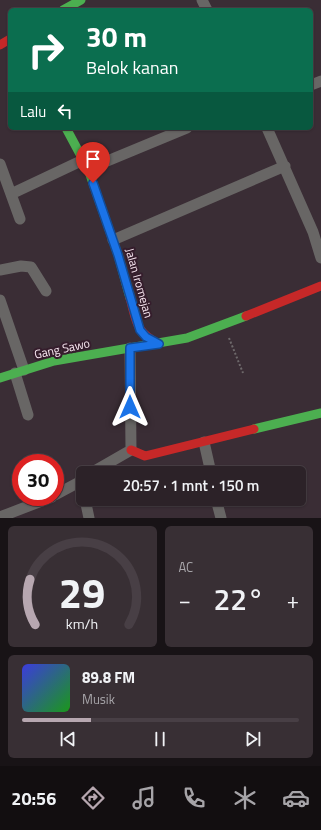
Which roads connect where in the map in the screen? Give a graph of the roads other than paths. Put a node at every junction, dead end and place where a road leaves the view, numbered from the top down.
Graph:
1 (81, 0) edge
2 (67, 8) edge
3 (67, 130) edge
4 (181, 130) edge
5 (268, 130) edge
6 (0, 164) edge
7 (86, 164) junction
8 (285, 166) junction
9 (11, 194) junction
10 (20, 219) dead end
11 (113, 240) junction
12 (321, 258) edge
13 (0, 270) edge
14 (321, 286) edge
15 (46, 291) dead end
16 (0, 300) edge
17 (159, 344) junction
18 (130, 348) junction
19 (20, 371) junction
20 (0, 378) edge
21 (321, 414) edge
22 (28, 415) dead end
23 (204, 442) junction
24 (131, 450) junction
25 (103, 466) edge
26 (209, 466) edge
27 (76, 488) edge
28 (64, 492) edge
29 (28, 506) edge
30 (86, 506) edge
31 (218, 506) edge
32 (0, 517) edge
33 (89, 518) edge
34 (221, 518) edge

1 - 2 street
3 - 7 street, Jalan Iromejan
4 - 7 street
5 - 8 street
6 - 9 street
7 - 9 street
7 - 11 street, Jalan Iromejan
8 - 11 street
8 - 12 street
9 - 10 street
11 - 17 street, Jalan Iromejan
13 - 15 street
14 - 17 street
16 - 19 street
17 - 18 street, Gang Sawo
18 - 19 street, Gang Sawo
18 - 24 street
19 - 20 street, Gang Sawo
19 - 22 street
21 - 23 street
23 - 24 street
23 - 26 street
24 - 25 street
27 - 28 street
29 - 32 street
30 - 33 street
31 - 34 street

